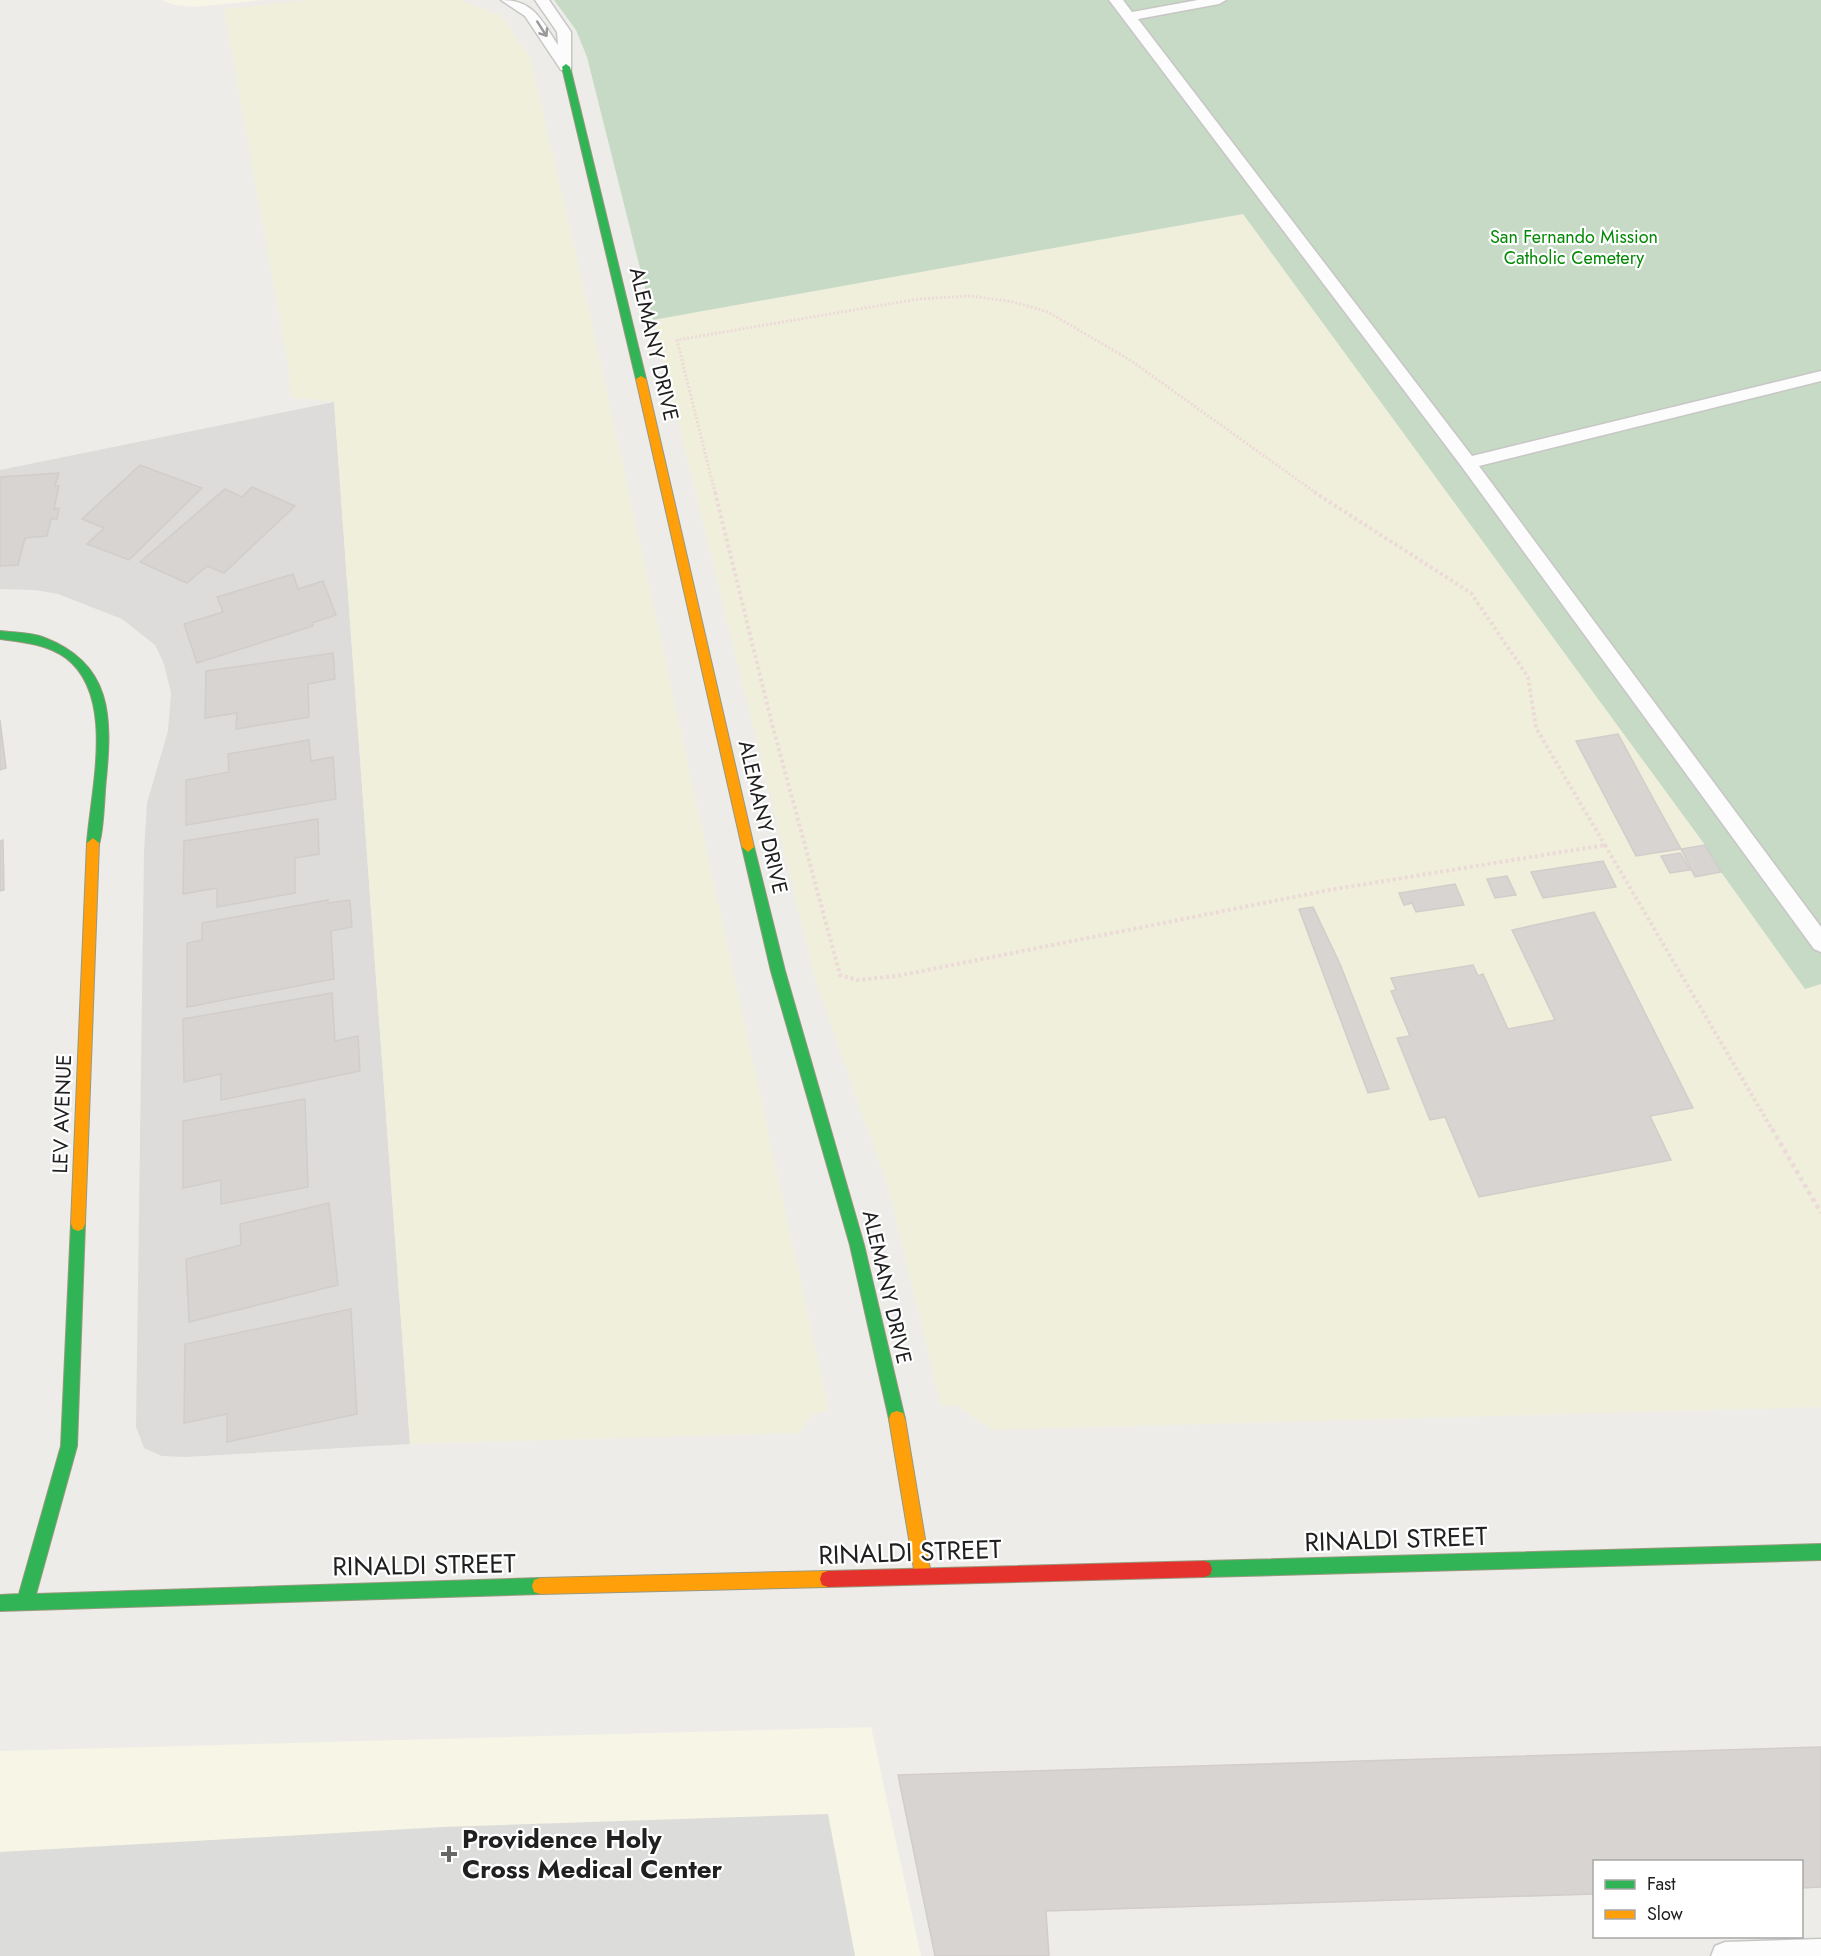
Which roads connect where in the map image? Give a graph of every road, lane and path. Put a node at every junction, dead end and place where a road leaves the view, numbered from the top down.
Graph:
1 (508, 0) edge
2 (542, 0) edge
3 (1116, 0) edge
4 (1219, 0) edge
5 (1128, 17) junction
6 (567, 67) junction
7 (1821, 376) edge
8 (1468, 463) junction
9 (0, 635) edge
10 (1605, 845) junction
11 (1821, 943) edge
12 (1821, 1213) edge
13 (1821, 1552) edge
14 (923, 1575) junction
15 (25, 1602) junction
16 (0, 1603) edge
17 (1821, 1953) edge
18 (1725, 1956) edge

1 -> 6 lane
2 - 6 lane
3 - 5 lane
4 - 5 lane
5 - 8 lane
6 - 14 street, ALEMANY DRIVE
7 - 8 lane
8 - 11 lane
9 - 15 street, LEV AVENUE
10 - 10 path
10 - 12 path
13 - 14 street, RINALDI STREET
14 - 15 street, RINALDI STREET
15 - 16 street, RINALDI STREET
17 - 18 lane

